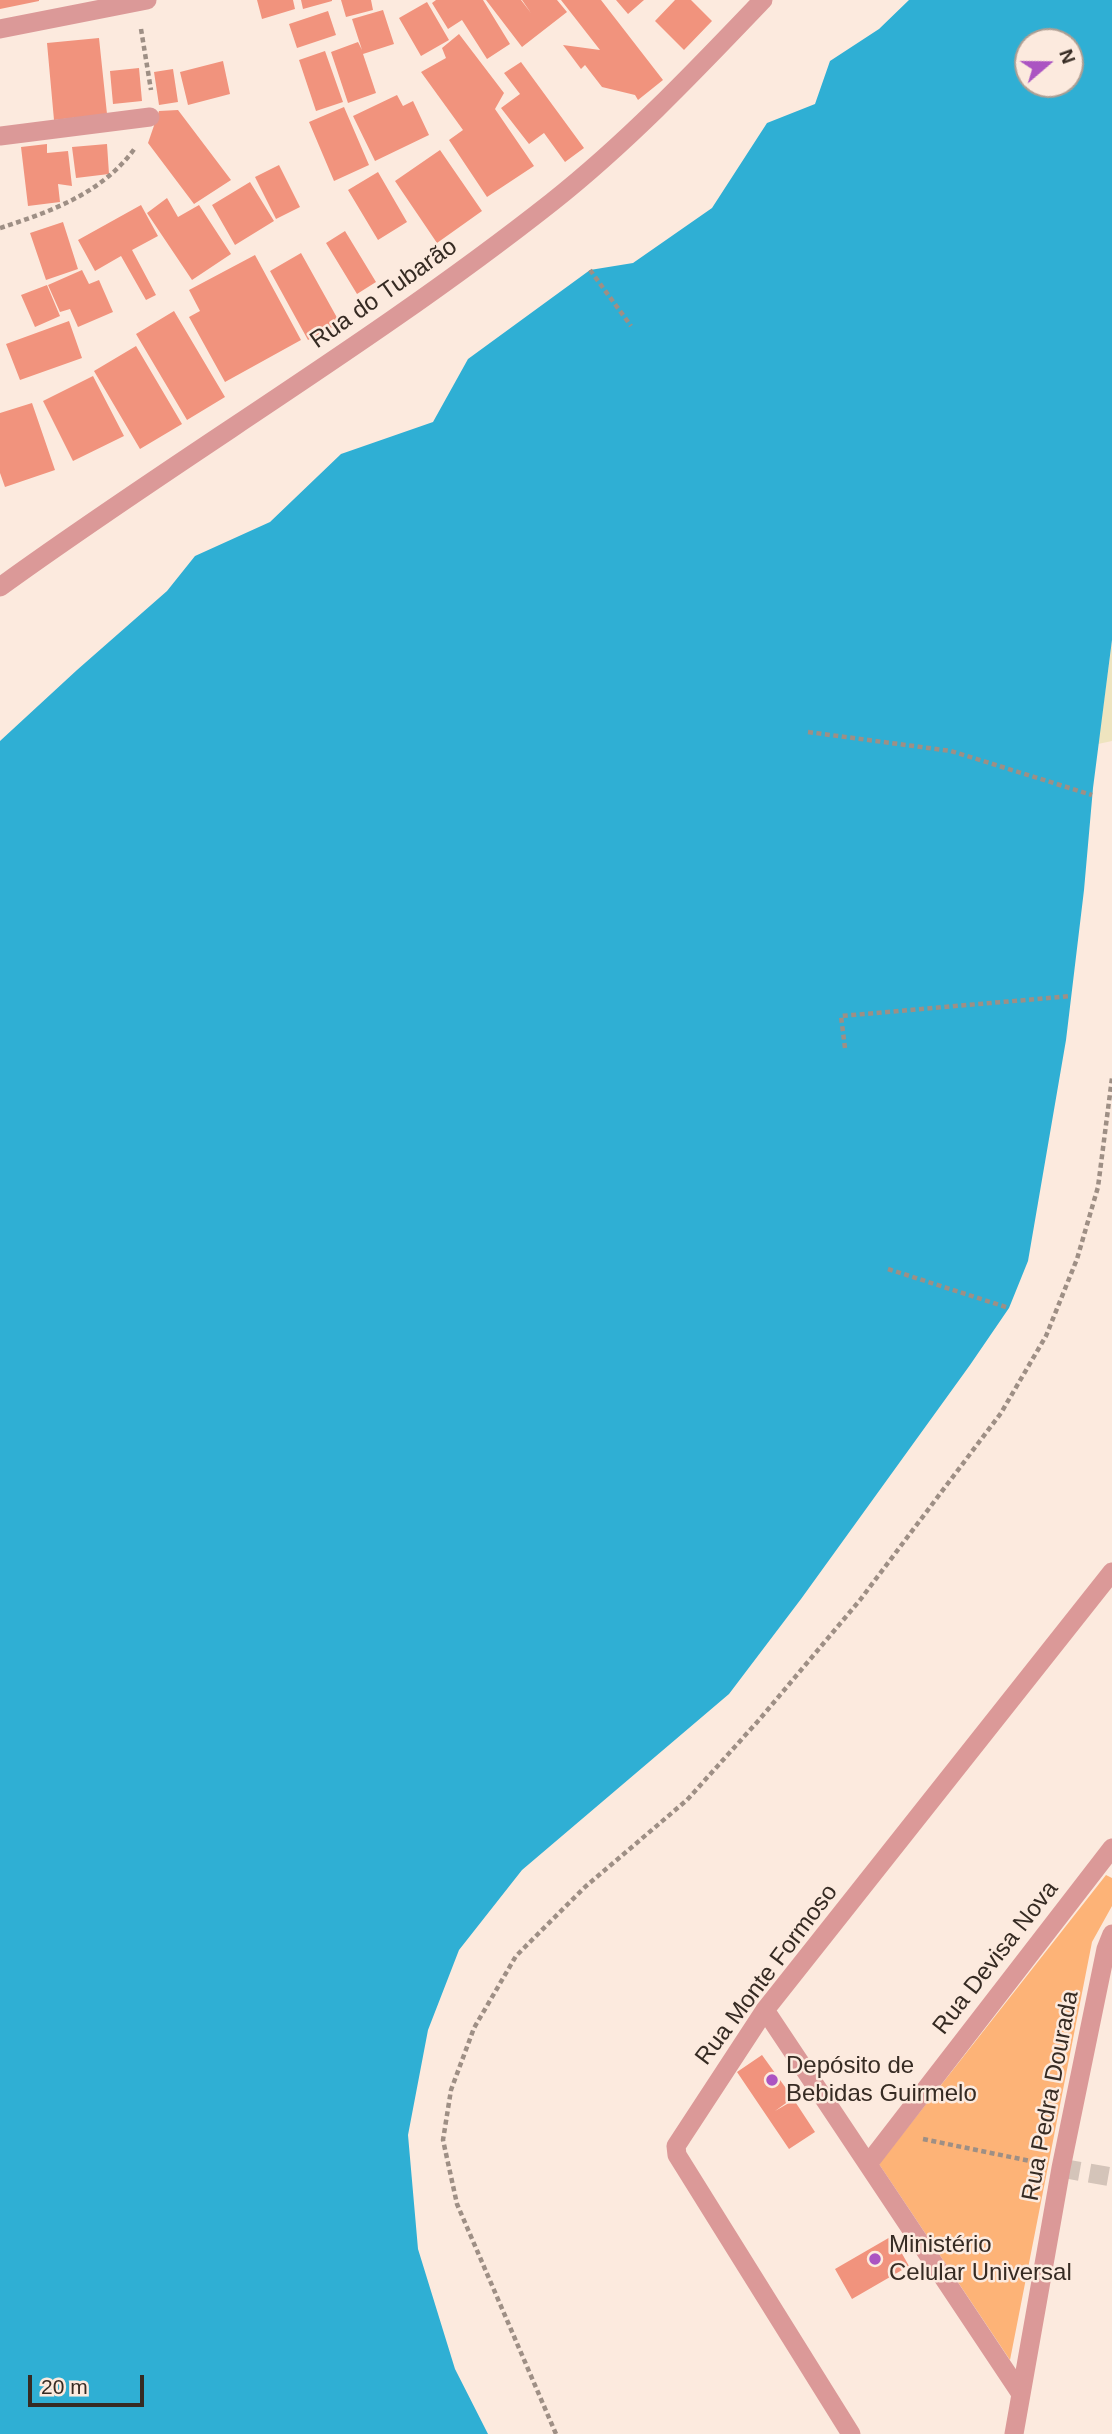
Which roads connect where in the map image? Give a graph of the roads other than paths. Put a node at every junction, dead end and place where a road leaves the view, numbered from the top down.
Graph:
1 (147, 0) edge
2 (763, 0) edge
3 (0, 29) edge
4 (149, 117) dead end
5 (0, 136) edge
6 (0, 587) edge
7 (1112, 1572) edge
8 (1112, 1848) edge
9 (1112, 1934) edge
10 (765, 2010) junction
11 (868, 2164) junction
12 (1021, 2394) junction
13 (851, 2434) edge
14 (1014, 2434) edge

1 - 3 street
2 - 6 street, Rua do Tubarão
4 - 5 street
7 - 10 street, Rua Monte Formoso
8 - 11 street, Rua Devisa Nova
9 - 12 street, Rua Pedra Dourada
10 - 11 street
10 - 13 street, Rua Monte Formoso
11 - 12 street
12 - 14 street, Rua Pedra Dourada

